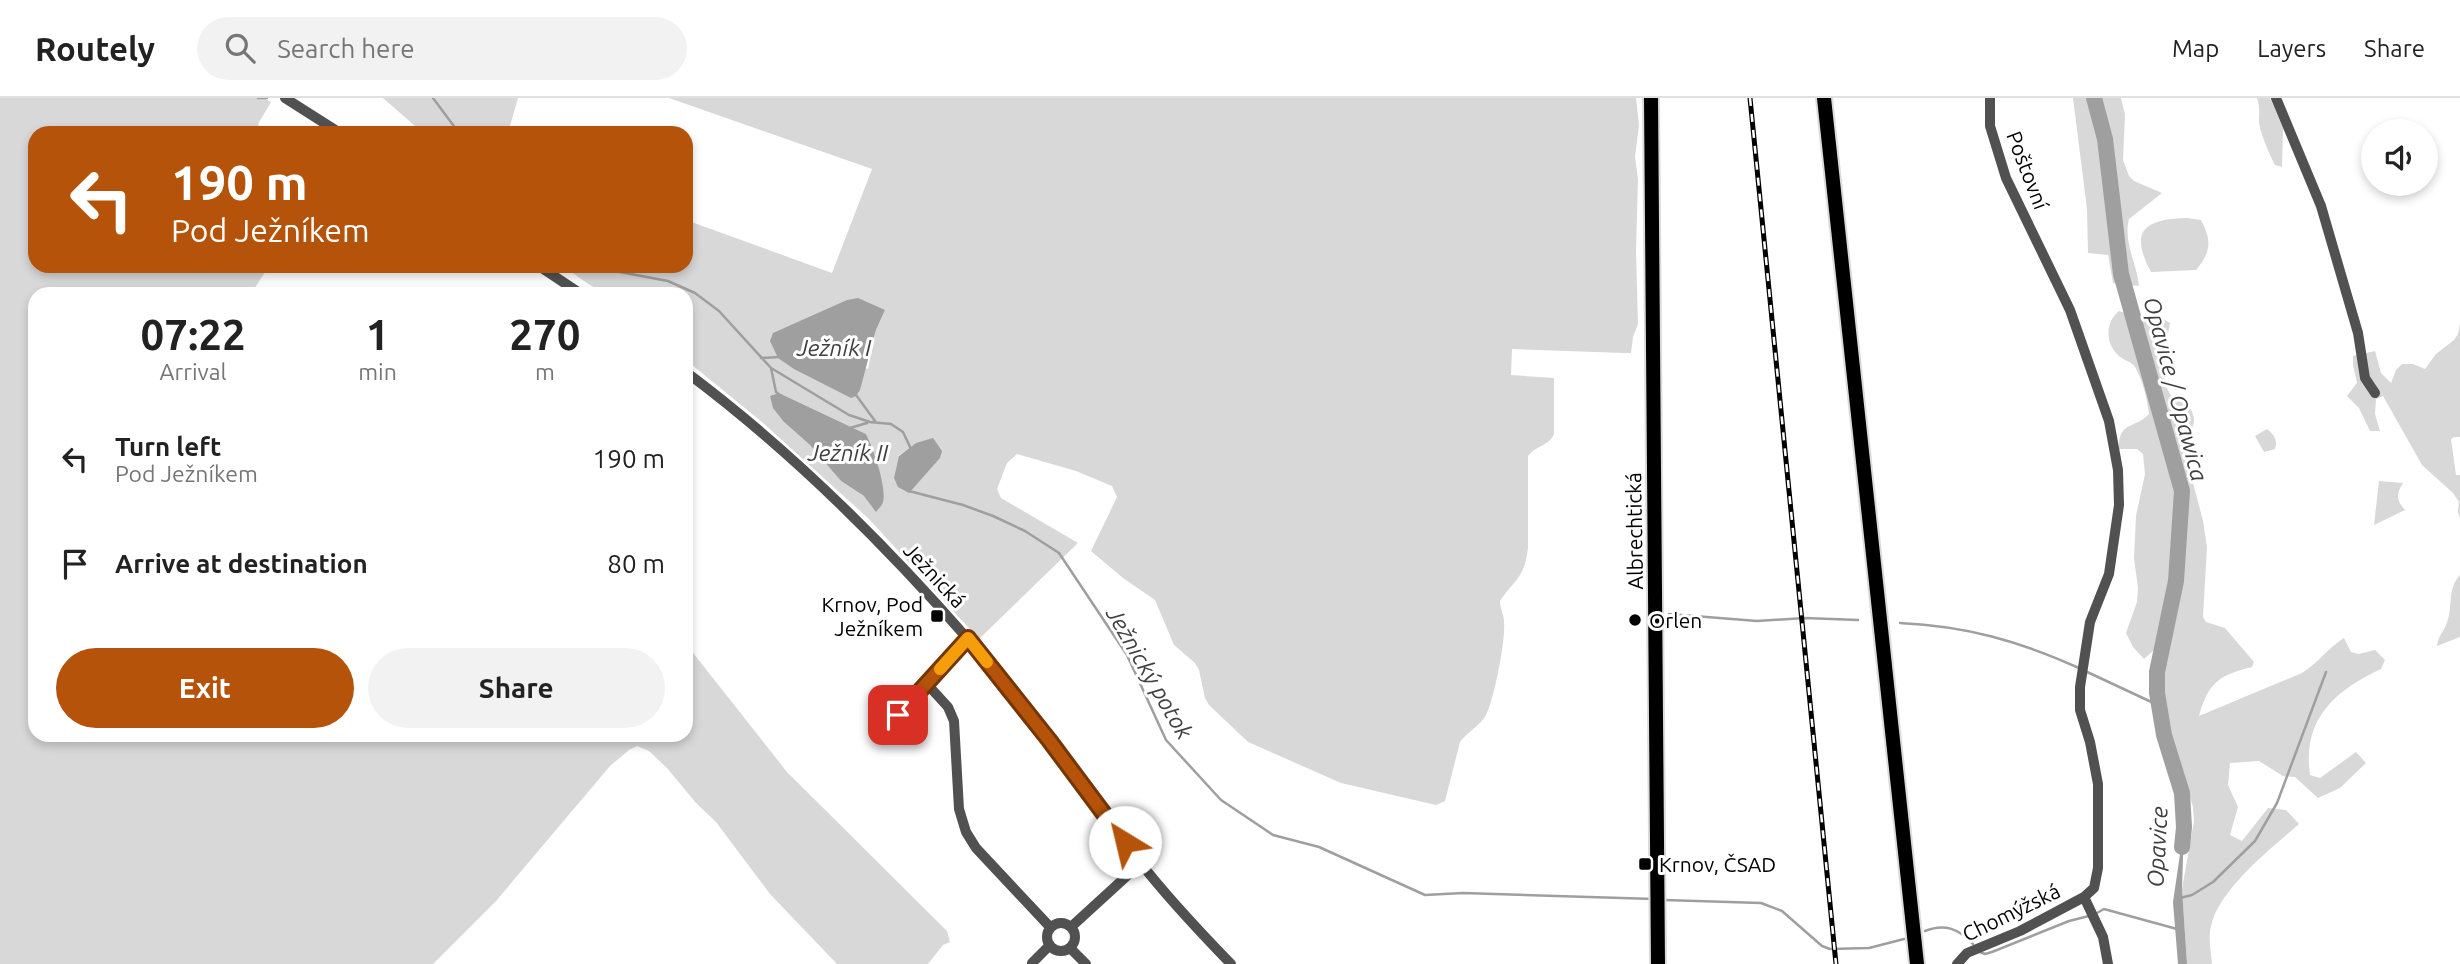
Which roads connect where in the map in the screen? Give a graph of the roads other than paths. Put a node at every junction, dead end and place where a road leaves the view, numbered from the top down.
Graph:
1 (285, 98) edge
2 (1651, 98) edge
3 (1824, 98) edge
4 (1990, 98) edge
5 (2276, 98) edge
6 (329, 126) edge
7 (549, 273) edge
8 (570, 287) edge
9 (693, 377) edge
10 (2375, 393) dead end
11 (968, 638) junction
12 (927, 684) junction
13 (884, 731) dead end
14 (1140, 863) junction
15 (2084, 897) junction
16 (1050, 927) junction
17 (1071, 927) junction
18 (1049, 946) junction
19 (1070, 948) junction
20 (1032, 963) edge
21 (1086, 964) edge
22 (1231, 964) edge
23 (1658, 964) edge
24 (1917, 964) edge
25 (1957, 964) edge
26 (2108, 964) edge

1 - 6 street
2 - 23 main road, Albrechtická
3 - 24 main road
4 - 15 street, Poštovní
5 - 10 street
7 - 8 street
9 - 11 street, Ježnická
11 - 12 street
11 - 14 street, Ježnická
12 - 13 street
12 - 16 street
14 - 17 street
14 - 22 street, Ježnická
15 - 25 street, Chomýžská
15 - 26 street
16 - 17 street
16 - 18 street
17 - 19 street
18 - 19 street
18 - 20 street
19 - 21 street

